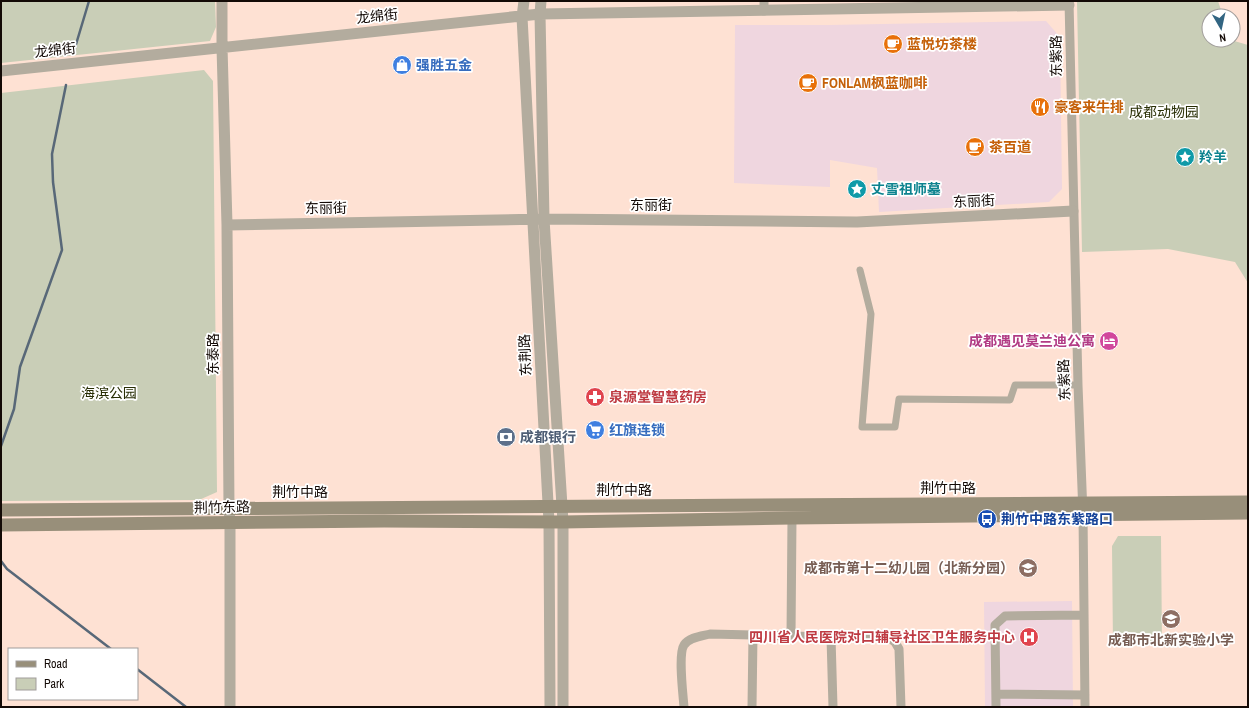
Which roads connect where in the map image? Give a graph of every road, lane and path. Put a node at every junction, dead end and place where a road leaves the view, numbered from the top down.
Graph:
1 (222, 1) edge
2 (524, 1) edge
3 (541, 1) edge
4 (1069, 3) edge
5 (764, 6) edge
6 (540, 14) junction
7 (522, 17) junction
8 (222, 47) junction
9 (1, 71) edge
10 (1073, 211) junction
11 (539, 219) junction
12 (227, 225) junction
13 (860, 270) dead end
14 (1078, 385) junction
15 (1248, 502) edge
16 (562, 506) junction
17 (548, 507) junction
18 (229, 509) junction
19 (1082, 509) junction
20 (1, 510) edge
21 (1248, 513) edge
22 (792, 518) junction
23 (549, 522) junction
24 (563, 522) junction
25 (230, 523) junction
26 (1, 525) edge
27 (1084, 615) junction
28 (753, 635) junction
29 (791, 636) junction
30 (831, 637) junction
31 (996, 694) junction
32 (1086, 695) junction
33 (230, 707) edge
34 (550, 707) edge
35 (563, 707) edge
36 (684, 707) edge
37 (752, 707) edge
38 (833, 707) edge
39 (901, 707) edge
40 (996, 707) edge
41 (1085, 707) edge

1 - 8 street, 东泰路
2 - 7 street, 东荆路
3 - 6 street, 东荆路
4 - 5 street, 龙绵街
4 - 10 street, 东紫路
5 - 6 street, 龙绵街
6 - 7 street, 龙绵街
6 - 11 street, 东荆路
7 - 8 street, 龙绵街
7 - 11 street, 东荆路
8 - 9 street, 龙绵街
8 - 12 street, 东泰路
10 - 11 street, 东丽街
10 - 14 street, 东紫路
11 - 12 street, 东丽街
11 - 16 street, 东荆路
11 - 17 street, 东荆路
12 - 18 street, 东泰路
13 - 14 street
14 - 19 street, 东紫路
15 - 19 main road, 荆竹中路
16 - 17 main road, 荆竹中路
16 - 19 main road, 荆竹中路
16 - 24 street, 东荆路
17 - 18 main road, 荆竹中路
17 - 23 street, 东荆路
18 - 20 main road, 荆竹中路
18 - 25 street, 东泰路
19 - 21 main road, 荆竹中路
19 - 22 main road, 荆竹中路
19 - 27 street, 东紫路
22 - 24 main road, 荆竹中路
22 - 29 street
23 - 24 main road, 荆竹东路
23 - 25 main road, 荆竹东路
23 - 34 street, 东荆路
24 - 35 street, 东荆路
25 - 26 main road, 荆竹东路
25 - 33 street, 东泰路
27 - 31 street
27 - 32 street, 东紫路
28 - 29 street
28 - 36 street
28 - 37 street
29 - 30 street
30 - 38 street
30 - 39 street
31 - 32 street
31 - 40 street
32 - 41 street, 东紫路

